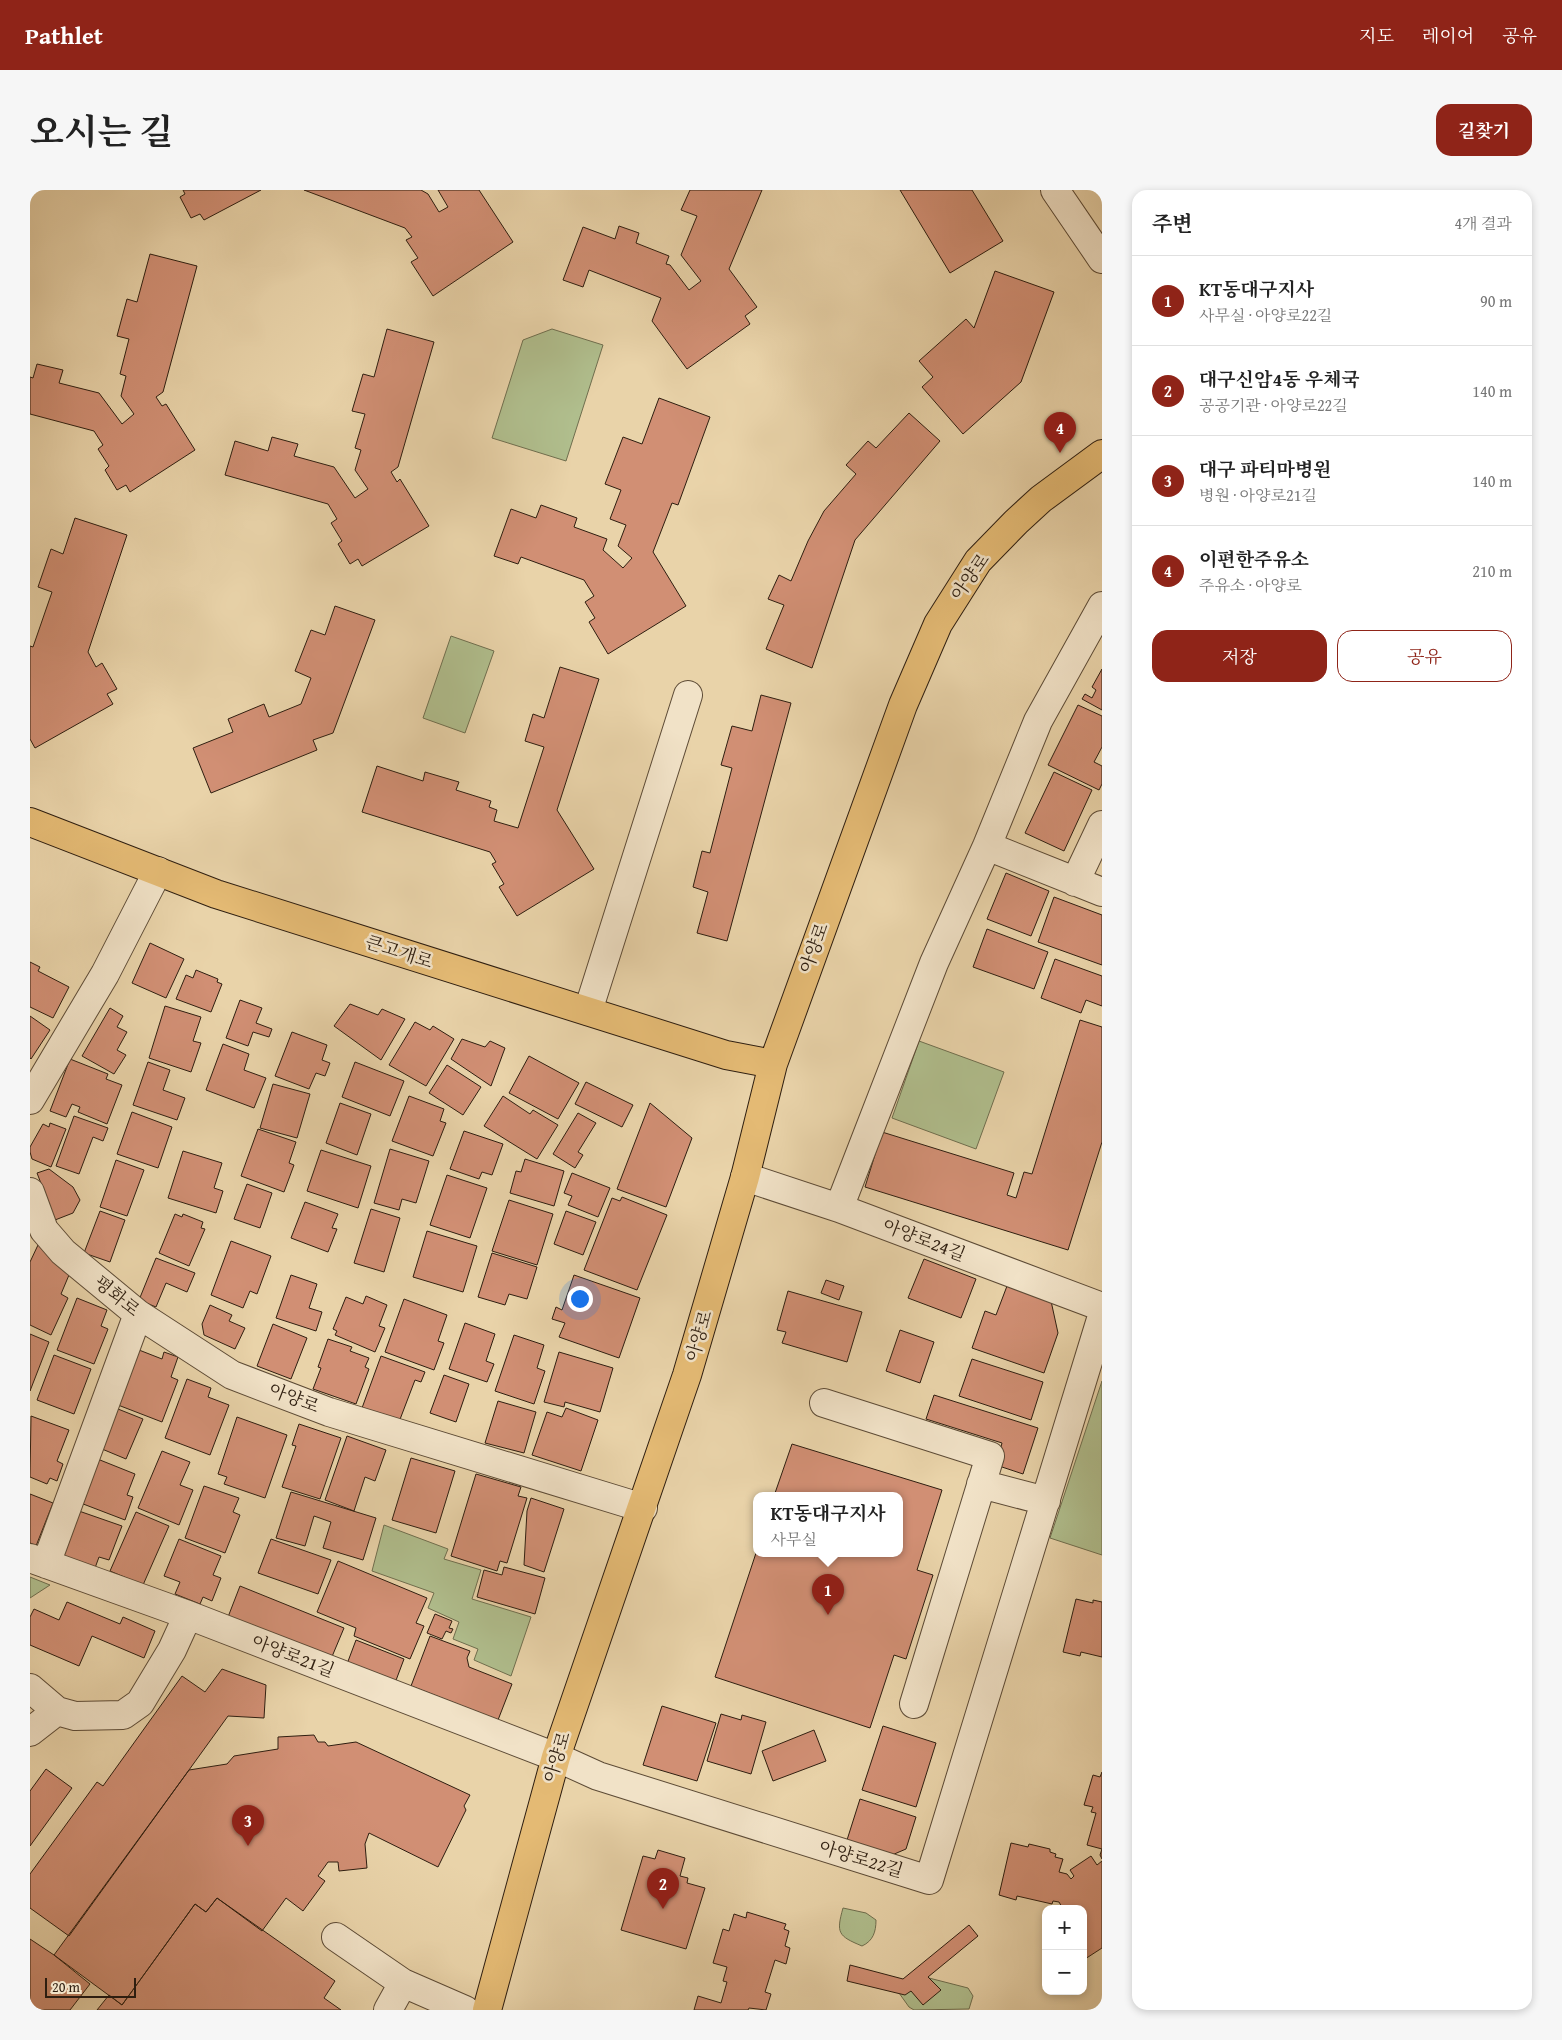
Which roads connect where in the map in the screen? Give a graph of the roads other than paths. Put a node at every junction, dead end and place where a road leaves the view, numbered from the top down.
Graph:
1 (1055, 190) edge
2 (1102, 259) edge
3 (1102, 454) edge
4 (1102, 606) edge
5 (688, 695) dead end
6 (30, 822) edge
7 (1102, 825) edge
8 (987, 846) junction
9 (158, 871) junction
10 (1075, 882) junction
11 (1102, 892) edge
12 (588, 1012) junction
13 (773, 1064) junction
14 (30, 1100) edge
15 (746, 1177) junction
16 (30, 1192) edge
17 (839, 1208) junction
18 (1102, 1307) edge
19 (138, 1314) junction
20 (1102, 1316) edge
21 (232, 1375) joint
22 (824, 1403) dead end
23 (981, 1484) junction
24 (1046, 1501) junction
25 (643, 1508) junction
26 (38, 1561) edge
27 (188, 1616) junction
28 (30, 1688) edge
29 (914, 1704) dead end
30 (57, 1711) junction
31 (30, 1732) edge
32 (556, 1757) junction
33 (336, 1937) dead end
34 (403, 1983) junction
35 (388, 2010) edge
36 (465, 2010) edge
37 (487, 2010) edge

1 - 2 street
3 - 13 main road, 아양로
4 - 8 street
5 - 12 street
6 - 9 main road, 큰고개로
7 - 10 street
8 - 10 street
8 - 17 street
9 - 12 main road, 큰고개로
9 - 14 street
10 - 11 street
12 - 13 main road, 큰고개로
13 - 15 main road, 아양로
15 - 17 street, 아양로24길
15 - 25 main road, 아양로
16 - 19 street, 평화로
17 - 18 street, 아양로24길
19 - 21 street, 평화로
19 - 26 street
20 - 24 street
21 - 25 street, 아양로
22 - 23 street
23 - 24 street
23 - 29 street
24 - 32 street, 아양로22길
25 - 32 main road, 아양로
26 - 27 street, 아양로21길
27 - 30 street
27 - 32 street, 아양로21길
28 - 30 street
30 - 31 street
32 - 37 main road, 아양로
33 - 34 street
34 - 35 street
34 - 36 street

